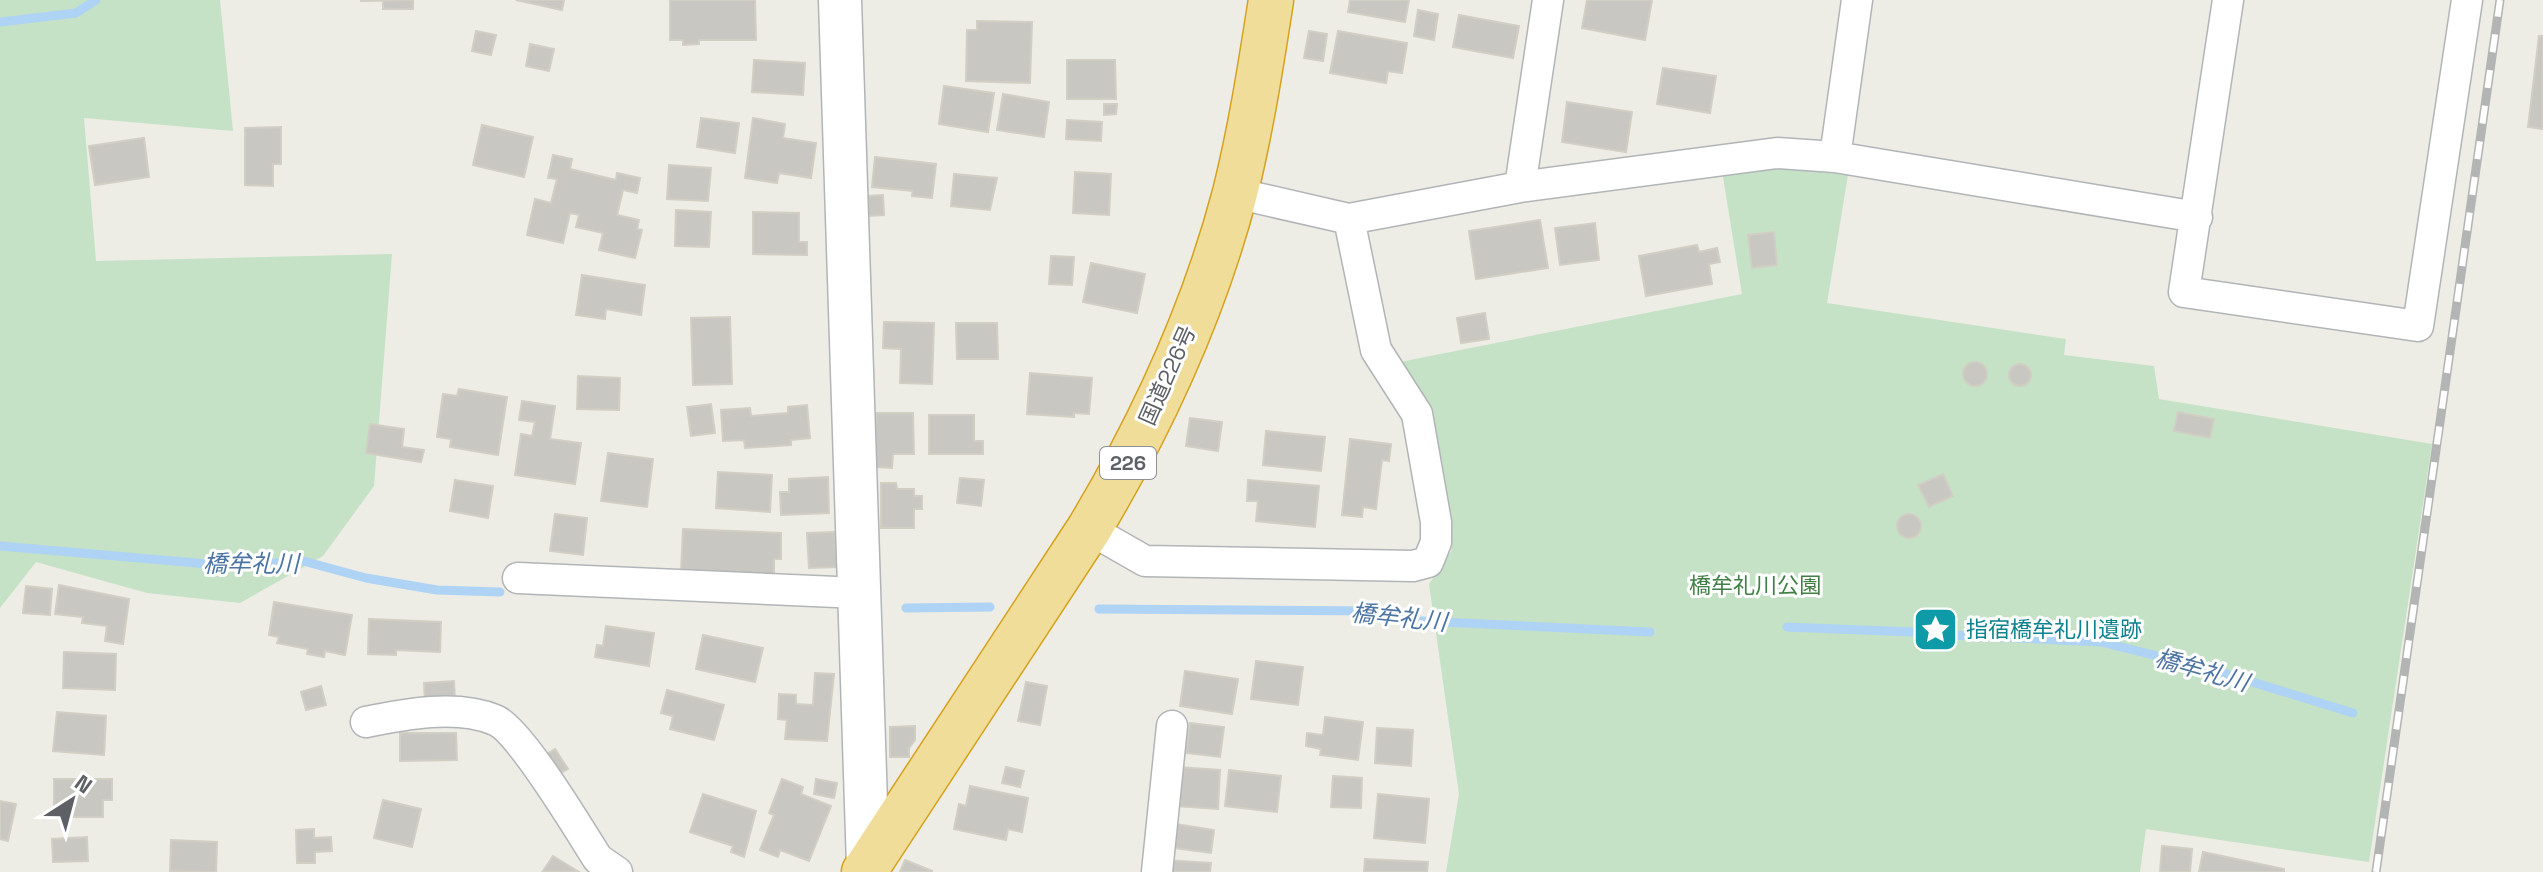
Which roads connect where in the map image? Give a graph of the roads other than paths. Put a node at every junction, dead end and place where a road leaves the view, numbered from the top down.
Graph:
1 (840, 0) edge
2 (1271, 0) edge
3 (1548, 0) edge
4 (1857, 0) edge
5 (2228, 0) edge
6 (2467, 0) edge
7 (1835, 157) junction
8 (1520, 187) junction
9 (1235, 193) junction
10 (2197, 217) junction
11 (1349, 219) junction
12 (1089, 529) junction
13 (518, 578) dead end
14 (859, 593) junction
15 (366, 722) dead end
16 (1172, 726) dead end
17 (866, 869) edge
18 (617, 872) edge
19 (1157, 872) edge

1 - 14 street
2 - 9 highway, 国道226号 / 226
3 - 8 street
4 - 7 street
5 - 10 street
6 - 10 street
7 - 8 street
7 - 10 street
8 - 11 street
9 - 11 street
9 - 12 highway, 国道226号 / 226
11 - 12 street
12 - 17 highway, 国道226号 / 226
13 - 14 street
14 - 17 street
15 - 18 street
16 - 19 street

